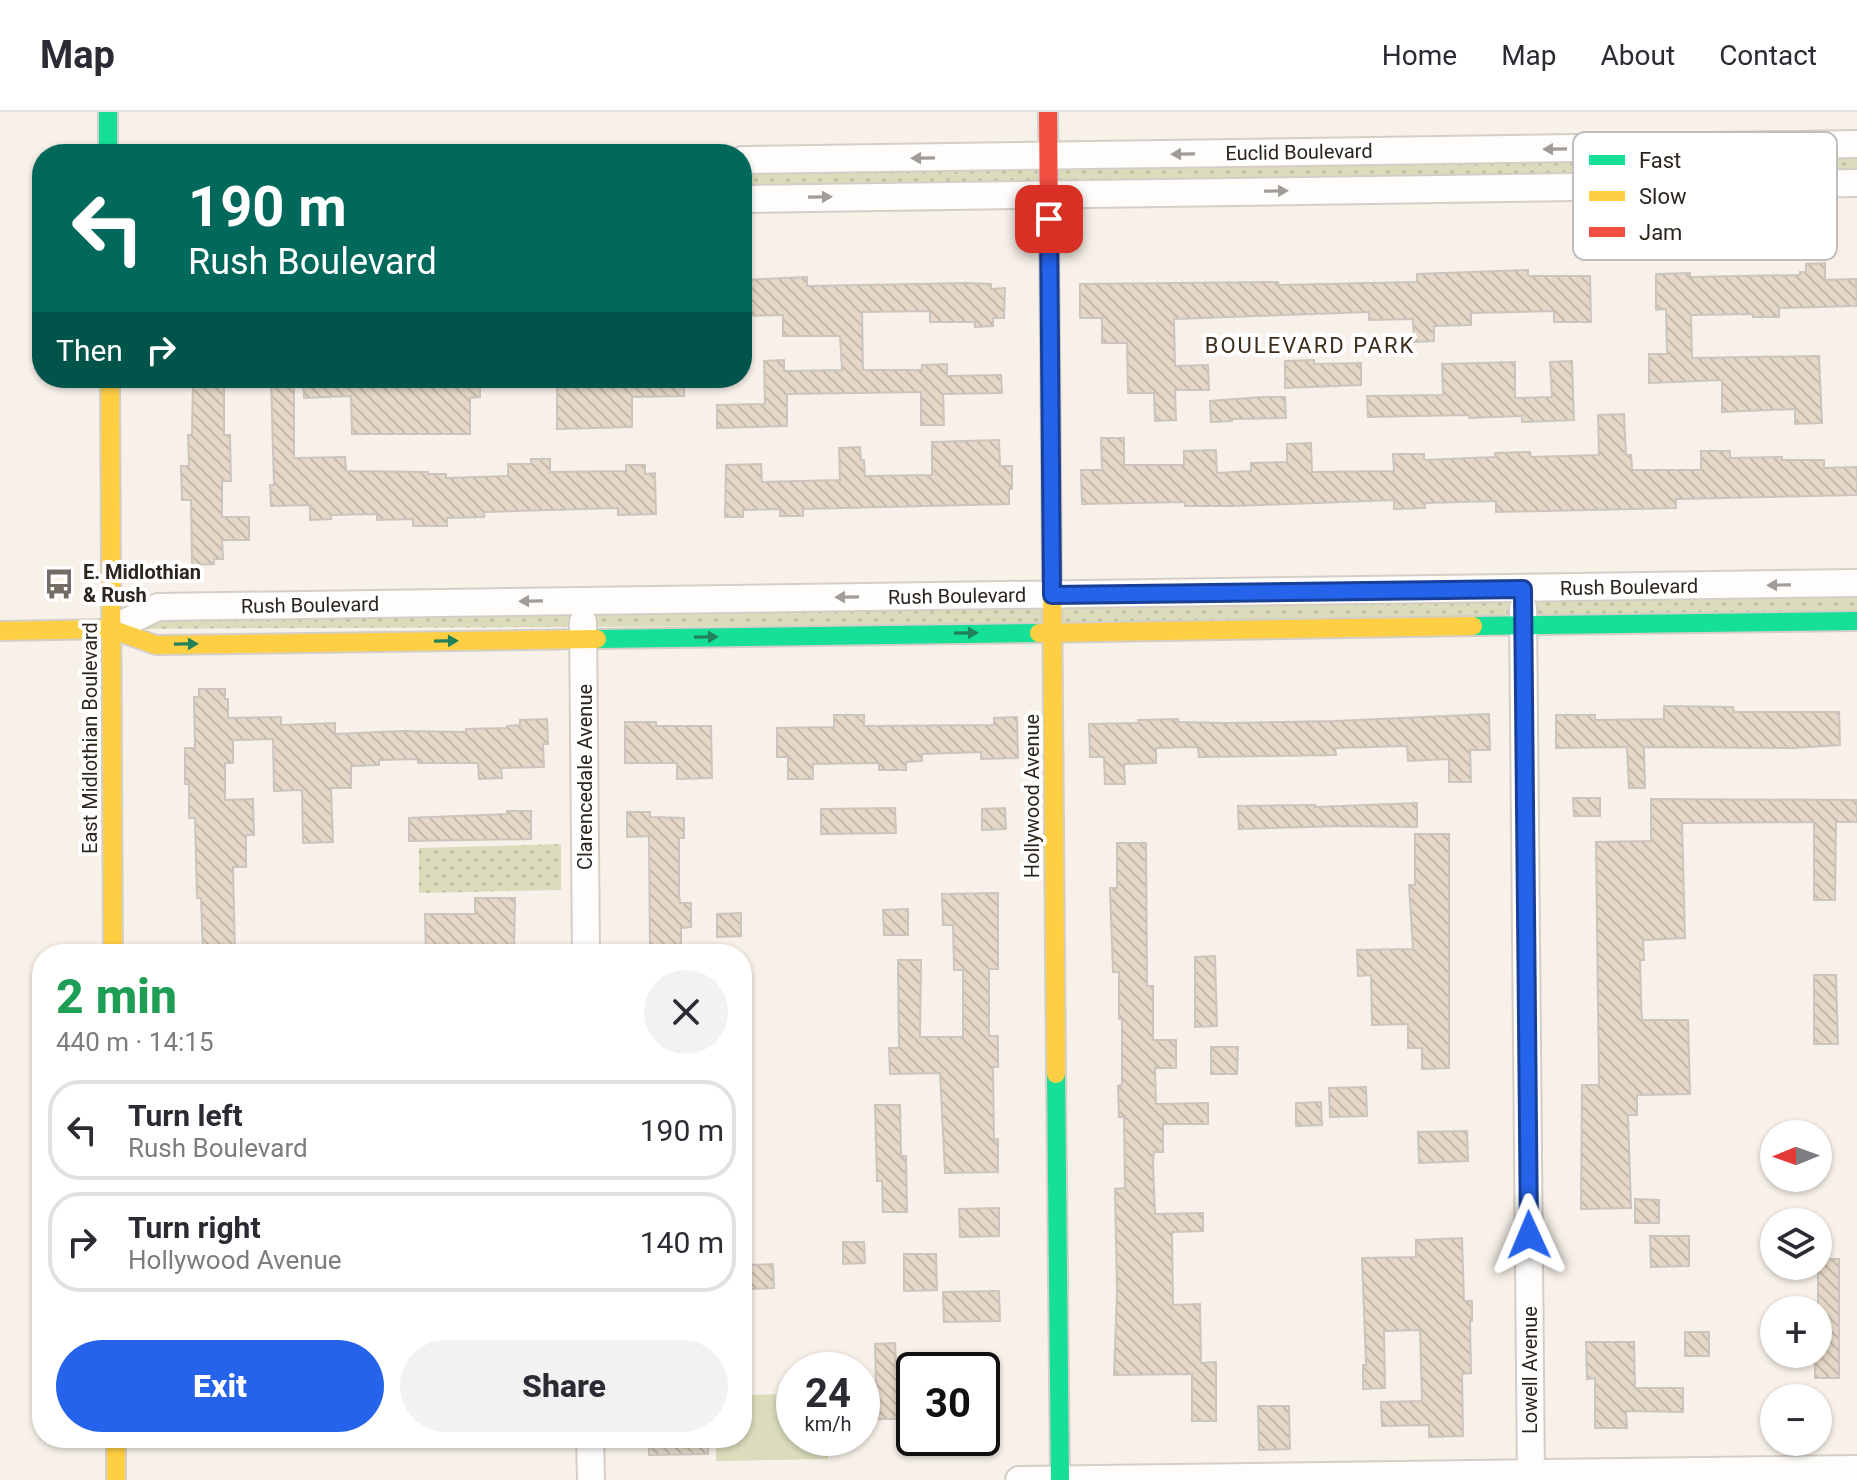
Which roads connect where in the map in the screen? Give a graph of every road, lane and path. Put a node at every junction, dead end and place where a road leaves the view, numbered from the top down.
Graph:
1 (108, 112) edge
2 (1048, 112) edge
3 (108, 144) edge
4 (1837, 144) edge
5 (1857, 144) edge
6 (1573, 148) edge
7 (1519, 149) junction
8 (1048, 156) junction
9 (752, 160) edge
10 (1837, 183) edge
11 (1857, 183) edge
12 (1573, 186) edge
13 (1518, 187) junction
14 (1049, 194) junction
15 (752, 199) edge
16 (110, 388) edge
17 (1857, 583) edge
18 (1523, 589) junction
19 (1052, 595) junction
20 (583, 601) junction
21 (1857, 621) edge
22 (1523, 626) junction
23 (111, 629) junction
24 (0, 631) edge
25 (1053, 632) junction
26 (584, 639) junction
27 (113, 944) edge
28 (586, 944) edge
29 (116, 1448) edge
30 (590, 1448) edge
31 (1857, 1469) edge
32 (1531, 1477) edge
33 (116, 1480) edge
34 (591, 1480) edge
35 (1019, 1480) edge
36 (1060, 1480) edge

1 - 3 street
2 - 8 street, Hollywood Avenue
5 -> 4 street, Euclid Boulevard
6 -> 7 street, Euclid Boulevard
7 -> 8 street, Euclid Boulevard
7 - 13 street
8 -> 9 street, Euclid Boulevard
8 - 14 street, Hollywood Avenue
10 - 11 street, Euclid Boulevard
12 - 13 street, Euclid Boulevard
14 -> 13 street, Euclid Boulevard
15 -> 14 street, Euclid Boulevard
14 - 19 street, Hollywood Avenue
16 - 23 street, East Midlothian Boulevard
17 -> 18 street, Rush Boulevard
18 - 19 street, Rush Boulevard
18 - 22 street, Lowell Avenue
19 -> 20 street, Rush Boulevard
19 - 25 street, Hollywood Avenue
20 -> 23 street, Rush Boulevard
20 - 26 street, Clarencedale Avenue
21 - 22 street, Rush Boulevard
22 - 25 street, Rush Boulevard
22 - 32 street, Lowell Avenue
23 - 24 street, Rush Boulevard
23 -> 26 street, Rush Boulevard
23 - 27 street, East Midlothian Boulevard
26 -> 25 street, Rush Boulevard
25 - 36 street, Hollywood Avenue
26 - 28 street, Clarencedale Avenue
29 - 33 street
30 - 34 street
31 - 32 street
32 - 36 street
35 - 36 street

